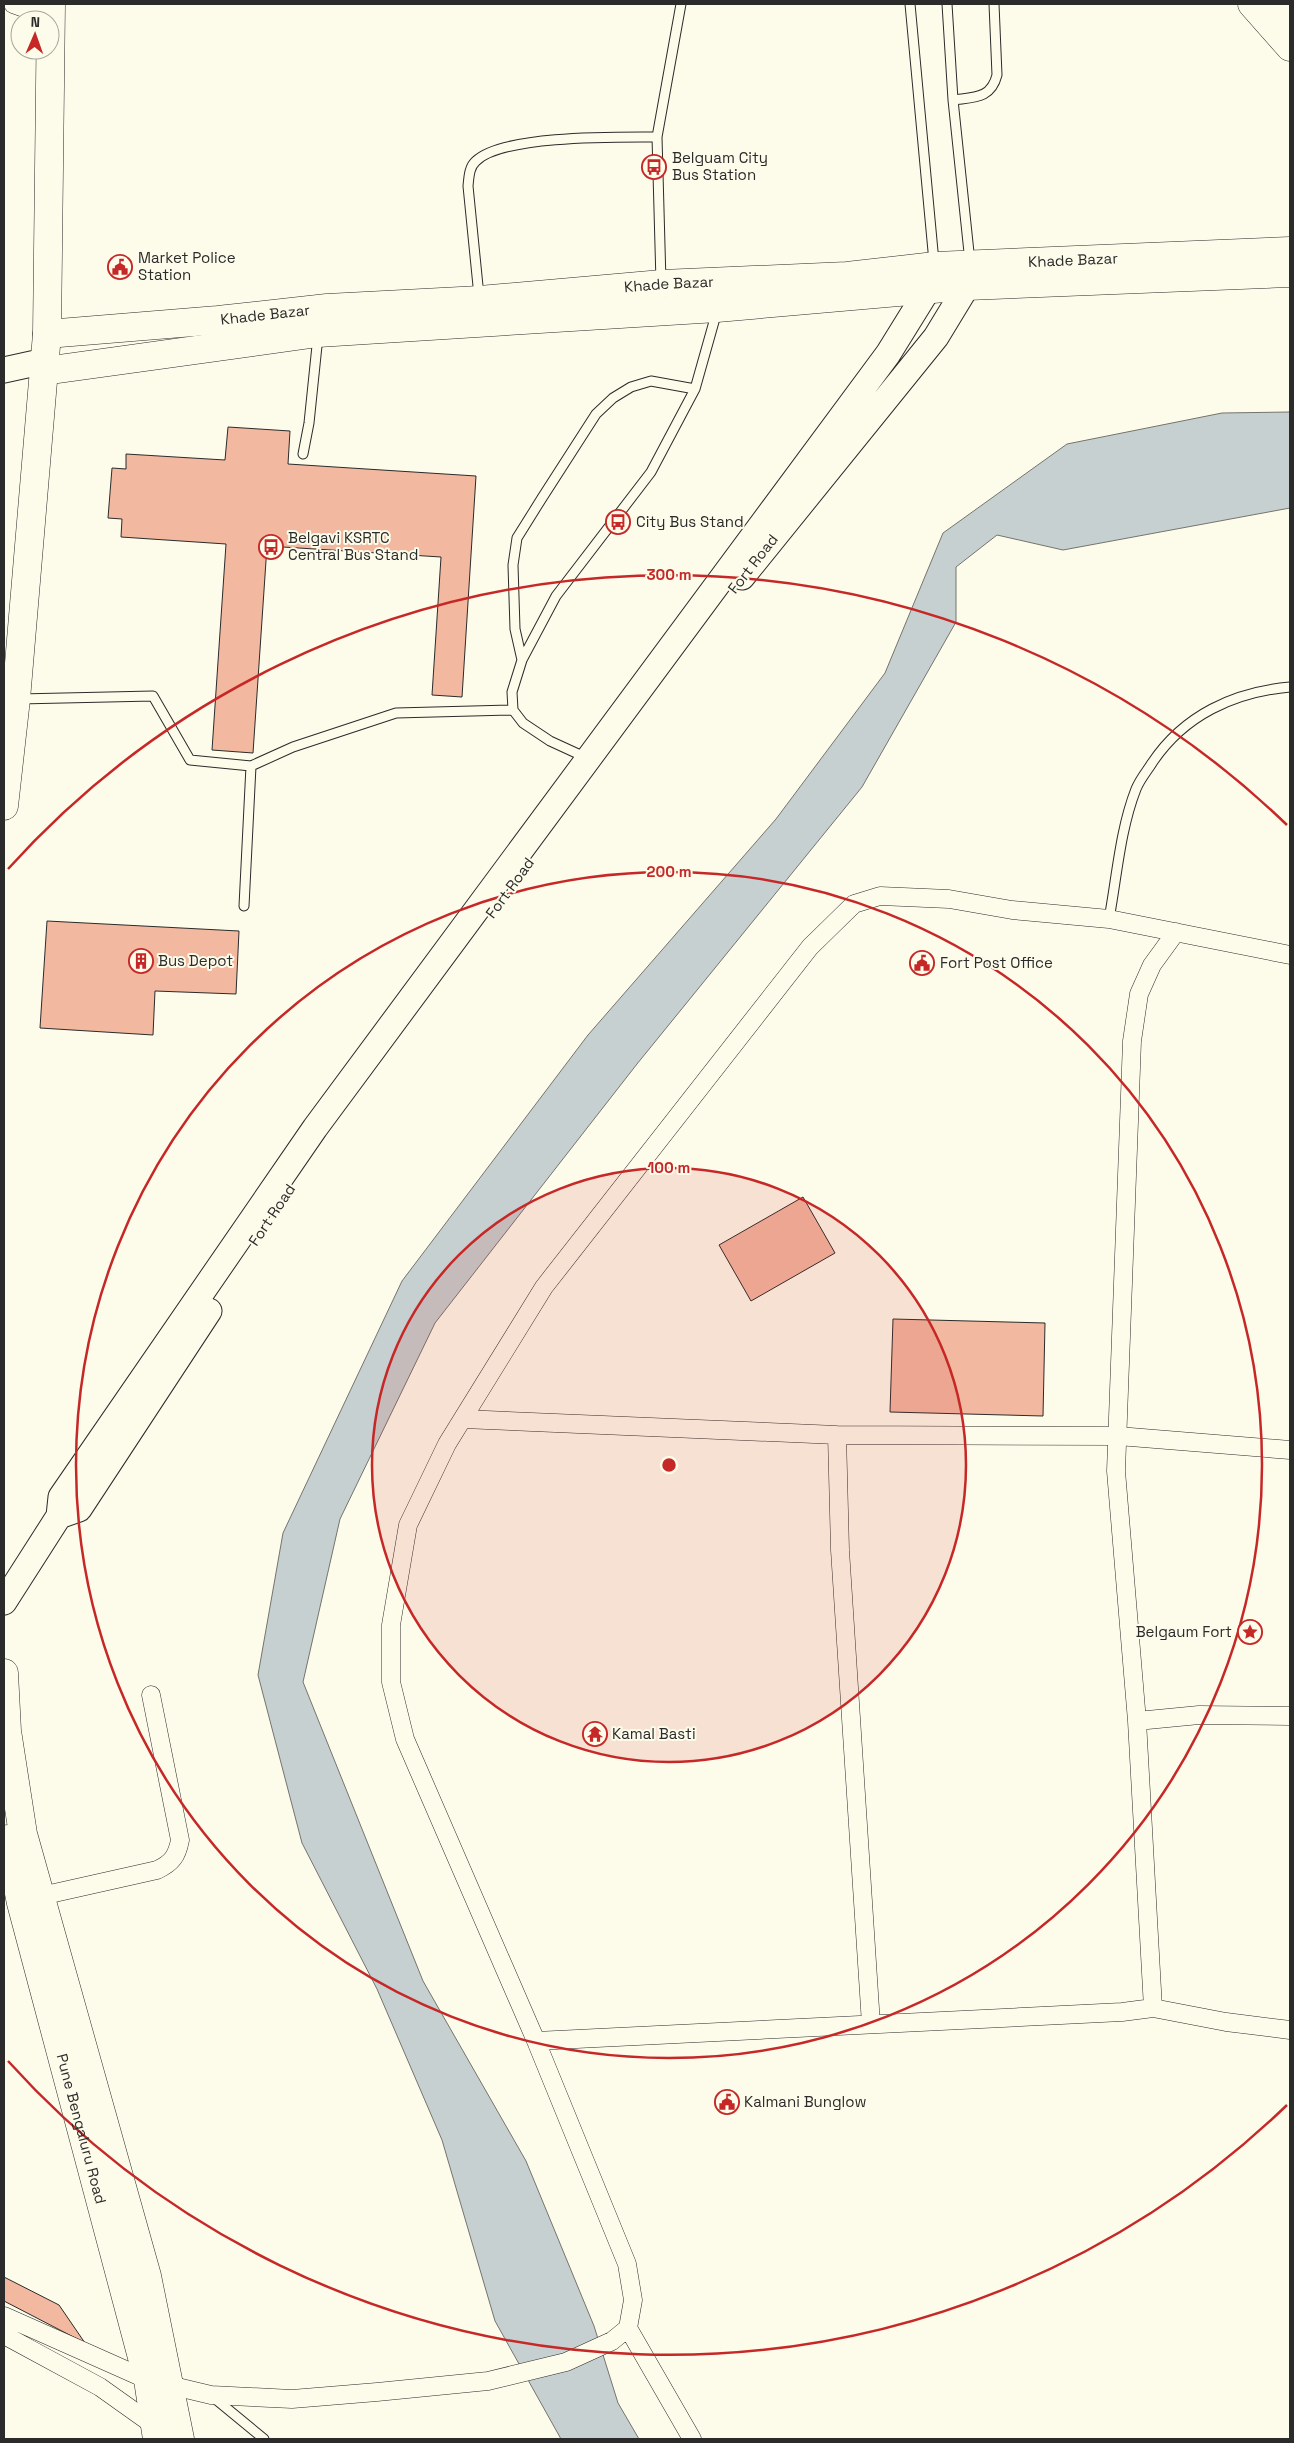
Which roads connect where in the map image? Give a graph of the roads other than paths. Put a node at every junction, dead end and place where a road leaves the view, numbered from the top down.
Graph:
1 (13, 4) edge
2 (681, 4) edge
3 (910, 4) edge
4 (947, 4) edge
5 (994, 4) edge
6 (1252, 4) edge
7 (1281, 4) edge
8 (46, 10) edge
9 (1290, 14) edge
10 (1290, 47) edge
11 (50, 60) edge
12 (953, 100) junction
13 (657, 137) junction
14 (1290, 252) edge
15 (1290, 272) edge
16 (969, 275) junction
17 (931, 278) junction
18 (662, 284) junction
19 (480, 300) junction
20 (717, 308) junction
21 (318, 333) junction
22 (47, 334) junction
23 (44, 366) junction
24 (4, 370) edge
25 (695, 389) junction
26 (304, 454) dead end
27 (522, 660) junction
28 (1290, 687) edge
29 (16, 699) junction
30 (513, 710) junction
31 (594, 761) junction
32 (251, 766) junction
33 (6, 768) edge
34 (4, 806) edge
35 (244, 906) dead end
36 (1110, 919) junction
37 (1176, 932) junction
38 (1290, 955) edge
39 (463, 1419) junction
40 (837, 1435) junction
41 (1118, 1436) junction
42 (1290, 1450) edge
43 (4, 1602) edge
44 (4, 1673) edge
45 (151, 1695) dead end
46 (1290, 1716) edge
47 (1137, 1722) junction
48 (5, 1731) edge
49 (4, 1818) edge
50 (42, 1896) junction
51 (1153, 2008) junction
52 (871, 2024) junction
53 (1290, 2030) edge
54 (536, 2041) junction
55 (4, 2316) edge
56 (628, 2328) junction
57 (4, 2335) edge
58 (159, 2383) junction
59 (211, 2395) junction
60 (167, 2436) edge
61 (264, 2439) edge
62 (692, 2439) edge

1 - 8 street
2 - 13 lane
3 - 17 lane
4 - 12 lane
5 - 12 lane
6 - 10 main road
7 - 9 main road
11 - 22 main road
12 - 16 lane
13 - 18 lane
13 - 19 lane
14 - 16 main road, Khade Bazar
15 - 16 main road
16 - 17 main road, Khade Bazar
16 - 31 main road, Fort Road
17 - 18 main road, Khade Bazar
17 - 20 main road
17 - 31 main road, Fort Road
18 - 19 main road, Khade Bazar
19 - 22 main road, Khade Bazar
20 - 21 main road
20 - 25 lane
21 - 23 main road
21 - 26 lane
22 - 23 main road
23 - 24 main road
23 - 29 main road
25 - 27 lane
25 - 27 lane
27 - 30 lane
28 - 36 lane
29 - 32 lane
29 - 33 main road
30 - 31 lane
30 - 32 lane
31 - 43 main road, Fort Road
32 - 35 lane
33 - 34 main road
36 - 37 street
36 - 39 street
37 - 38 street
37 - 41 street
39 - 40 street
39 - 54 street
40 - 41 street
40 - 52 street
41 - 42 street
41 - 47 street
44 - 48 main road
45 - 50 street
46 - 47 street
47 - 51 street
48 - 50 main road
49 - 58 main road, Pune Bengaluru Road
50 - 58 main road
51 - 52 street
51 - 53 street
52 - 54 street
54 - 56 street
55 - 58 street
56 - 59 street
56 - 62 street
57 - 60 street
58 - 59 street
58 - 60 main road
59 - 61 lane

